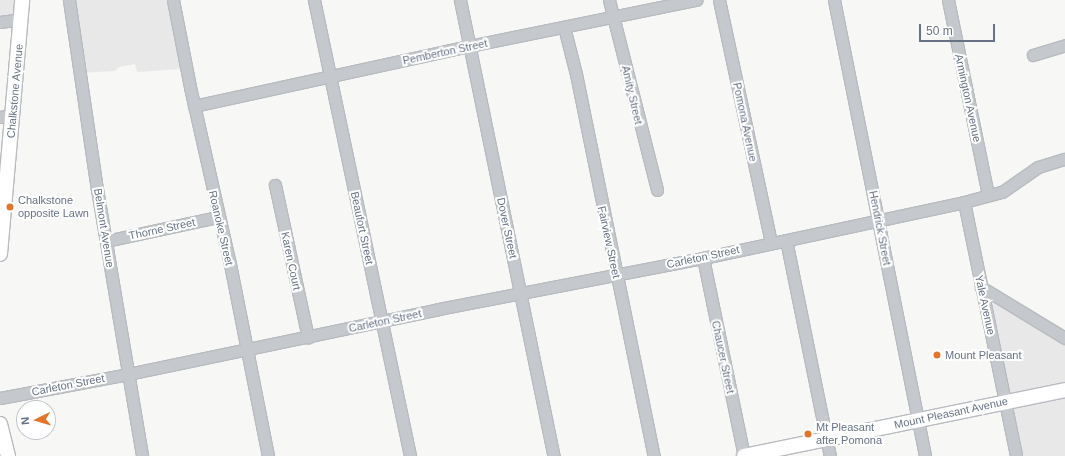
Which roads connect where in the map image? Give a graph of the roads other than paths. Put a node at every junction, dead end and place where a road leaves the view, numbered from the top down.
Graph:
1 (22, 0) edge
2 (69, 0) edge
3 (173, 0) edge
4 (314, 0) edge
5 (460, 0) edge
6 (609, 0) edge
7 (696, 0) edge
8 (719, 0) edge
9 (834, 0) edge
10 (948, 0) edge
11 (613, 17) junction
12 (20, 19) junction
13 (0, 22) edge
14 (564, 27) junction
15 (469, 46) junction
16 (1065, 46) edge
17 (1033, 55) dead end
18 (330, 77) junction
19 (194, 106) junction
20 (6, 116) edge
21 (1065, 159) edge
22 (275, 185) dead end
23 (657, 190) dead end
24 (988, 195) junction
25 (964, 202) junction
26 (2, 213) edge
27 (218, 217) junction
28 (878, 220) junction
29 (786, 240) junction
30 (106, 241) junction
31 (771, 243) junction
32 (0, 254) edge
33 (703, 258) junction
34 (617, 275) junction
35 (982, 287) junction
36 (521, 294) junction
37 (381, 322) junction
38 (308, 337) junction
39 (1065, 338) edge
40 (245, 349) junction
41 (128, 374) junction
42 (1065, 390) edge
43 (0, 398) edge
44 (1006, 402) junction
45 (916, 420) junction
46 (0, 424) edge
47 (826, 439) junction
48 (8, 456) edge
49 (142, 456) edge
50 (268, 456) edge
51 (410, 456) edge
52 (554, 456) edge
53 (654, 456) edge
54 (744, 456) edge
55 (830, 456) edge
56 (925, 456) edge
57 (1016, 456) edge

1 - 12 main road, Chalkstone Avenue
2 - 30 street, Belmont Avenue
3 - 19 street, Roanoke Street
4 - 18 street, Beaufort Street
5 - 15 street, Dover Street
6 - 11 street, Amity Street
7 - 11 street, Pemberton Street
8 - 31 street, Pomona Avenue
9 - 28 street, Hendrick Street
10 - 24 street, Armington Avenue
11 - 14 street, Pemberton Street
11 - 23 street, Amity Street
12 - 13 street
12 - 20 main road, Chalkstone Avenue
14 - 15 street, Pemberton Street
14 - 34 street, Fairview Street
15 - 18 street, Pemberton Street
15 - 36 street, Dover Street
16 - 17 street
18 - 19 street, Pemberton Street
18 - 37 street, Beaufort Street
19 - 27 street, Roanoke Street
20 - 26 main road, Chalkstone Avenue
21 - 24 street
22 - 38 street, Karen Court
24 - 25 street
25 - 28 street
25 - 35 street, Yale Avenue
26 - 32 main road, Chalkstone Avenue
27 - 30 street, Thorne Street
27 - 40 street, Roanoke Street
28 - 29 street
28 - 45 street, Hendrick Street
29 - 31 street, Carleton Street
29 - 47 street
30 - 41 street, Belmont Avenue
31 - 33 street, Carleton Street
33 - 34 street, Carleton Street
33 - 54 street, Chaucer Street
34 - 36 street, Carleton Street
34 - 53 street, Fairview Street
35 - 39 street
35 - 44 street, Yale Avenue
36 - 37 street, Carleton Street
36 - 52 street, Dover Street
37 - 38 street, Carleton Street
37 - 51 street, Beaufort Street
38 - 40 street, Carleton Street
40 - 41 street, Carleton Street
40 - 50 street, Roanoke Street
41 - 43 street, Carleton Street
41 - 49 street, Belmont Avenue
42 - 44 main road, Mount Pleasant Avenue
44 - 45 main road, Mount Pleasant Avenue
44 - 57 street, Yale Avenue
45 - 47 main road, Mount Pleasant Avenue
45 - 56 street, Hendrick Street
46 - 48 main road
47 - 54 main road, Mount Pleasant Avenue
47 - 55 street

